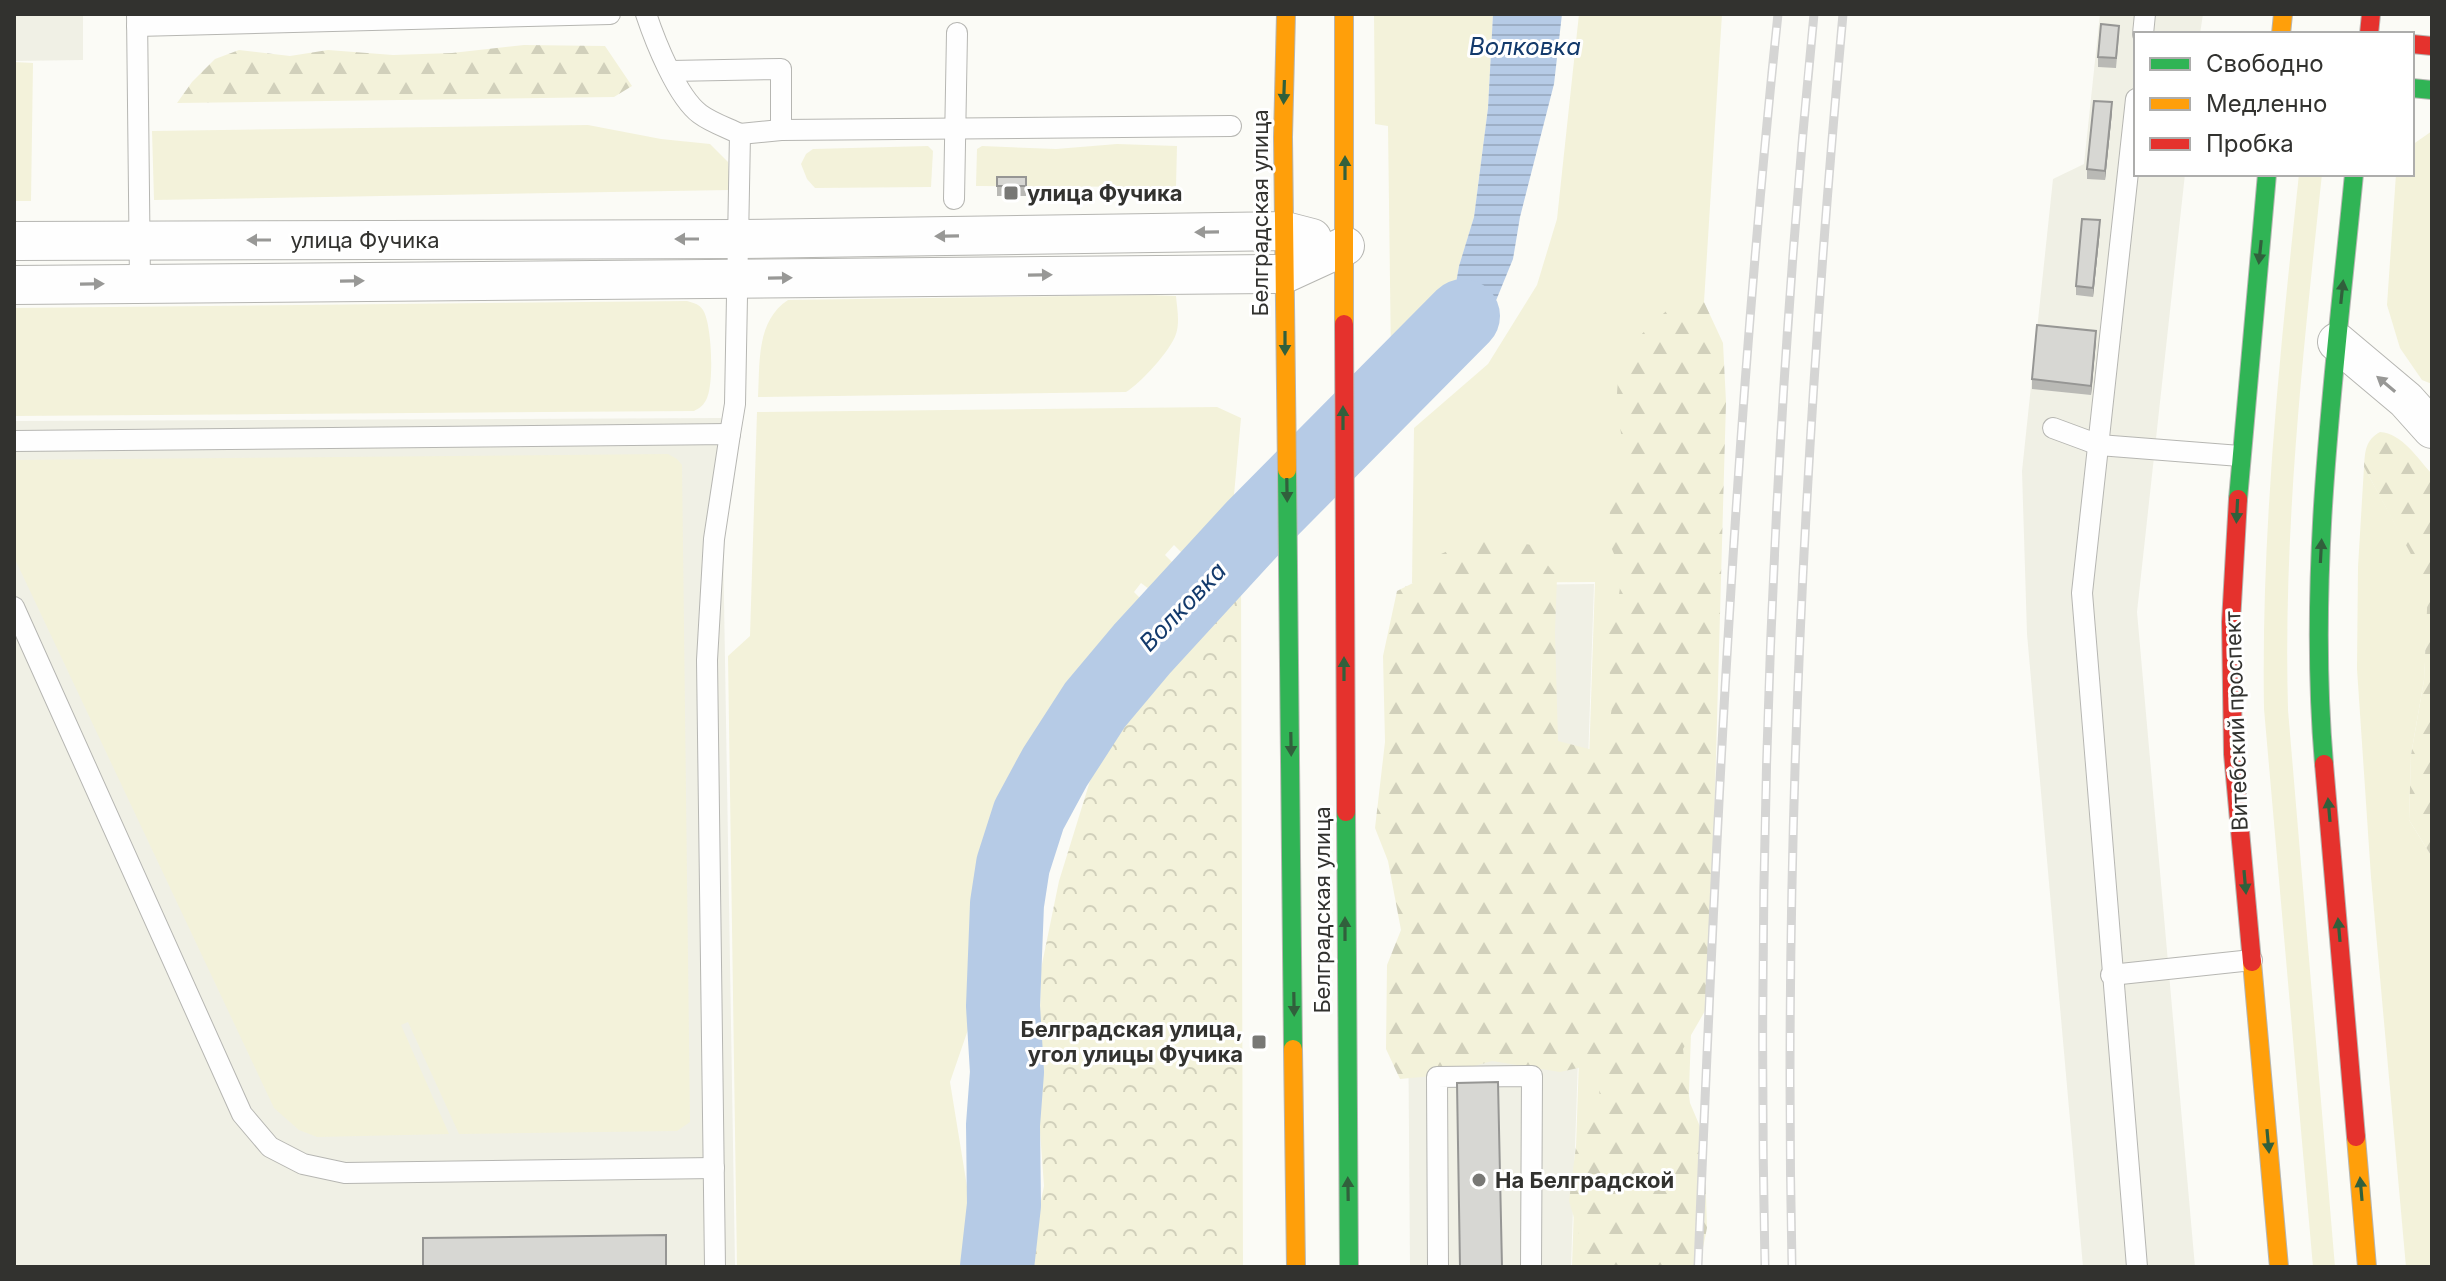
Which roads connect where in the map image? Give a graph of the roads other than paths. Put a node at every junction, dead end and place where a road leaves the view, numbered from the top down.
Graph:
1 (610, 14) edge
2 (646, 14) edge
3 (1286, 14) edge
4 (1344, 14) edge
5 (137, 20) edge
6 (957, 33) dead end
7 (670, 71) junction
8 (2134, 118) edge
9 (1231, 126) dead end
10 (955, 127) junction
11 (781, 130) junction
12 (740, 134) junction
13 (2267, 176) edge
14 (2354, 176) edge
15 (954, 199) dead end
16 (1285, 231) junction
17 (739, 239) junction
18 (138, 240) junction
19 (14, 241) edge
20 (1345, 246) junction
21 (1284, 274) junction
22 (738, 278) junction
23 (140, 283) junction
24 (14, 285) edge
25 (2337, 342) junction
26 (2053, 428) dead end
27 (2432, 429) edge
28 (730, 434) junction
29 (14, 441) edge
30 (2099, 445) junction
31 (2240, 456) junction
32 (14, 607) edge
33 (2252, 960) junction
34 (2111, 975) junction
35 (714, 1168) junction
36 (715, 1267) edge
37 (1296, 1267) edge
38 (1349, 1267) edge
39 (1438, 1267) edge
40 (1531, 1267) edge
41 (2137, 1267) edge
42 (2279, 1267) edge
43 (2367, 1267) edge

1 - 5 lane
2 - 7 lane
3 -> 16 street, Белградская улица
20 -> 4 street
5 - 18 lane
6 - 10 lane
7 - 11 lane
7 - 12 lane
8 - 30 lane
9 - 10 lane
10 - 11 lane
10 - 15 lane
11 - 12 lane
12 - 17 lane
13 -> 31 street, Витебский проспект
25 -> 14 street
16 -> 17 street, улица Фучика
16 - 20 street, улица Фучика
16 - 21 street, Белградская улица
17 -> 18 street, улица Фучика
17 - 22 lane
18 - 19 street, улица Фучика
18 - 23 lane
20 - 21 street, улица Фучика
38 -> 20 street, Белградская улица
22 -> 21 street, улица Фучика
21 -> 37 street, Белградская улица
23 -> 22 street, улица Фучика
22 - 28 lane
24 -> 23 street, улица Фучика
27 -> 25 street
43 -> 25 street
26 - 30 lane
28 - 29 lane
28 - 35 lane
30 - 31 lane
30 - 34 lane
31 -> 33 street, Витебский проспект
32 - 35 lane
33 - 34 lane
33 -> 42 street, Витебский проспект
34 - 41 lane
35 - 36 lane
39 - 40 lane

